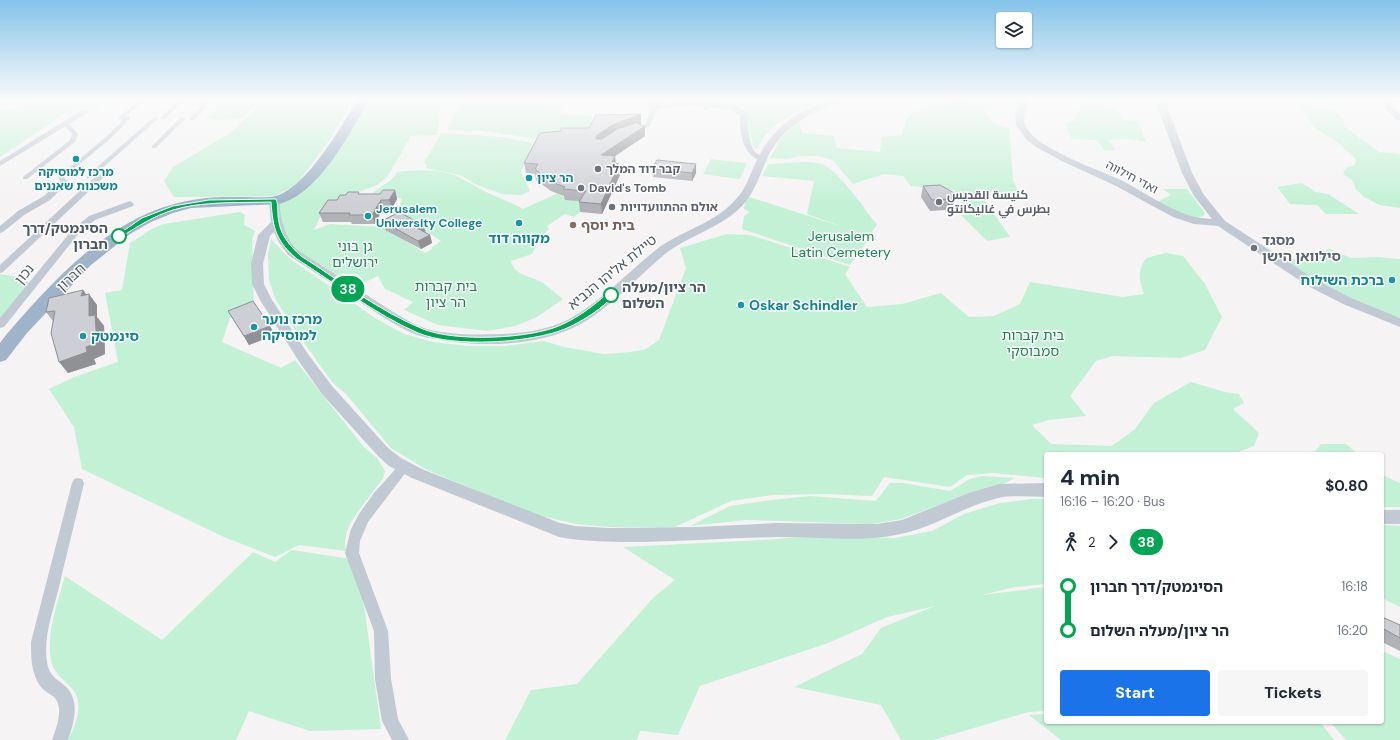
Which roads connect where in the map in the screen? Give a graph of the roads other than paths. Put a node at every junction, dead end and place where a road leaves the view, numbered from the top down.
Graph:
1 (49, 135) edge
2 (76, 135) edge
3 (111, 135) edge
4 (137, 135) edge
5 (166, 135) edge
6 (341, 135) edge
7 (746, 135) edge
8 (777, 135) edge
9 (1027, 135) edge
10 (1172, 135) edge
11 (154, 147) dead end
12 (762, 159) junction
13 (0, 164) edge
14 (89, 177) dead end
15 (100, 177) dead end
16 (25, 178) dead end
17 (62, 180) joint
18 (130, 204) dead end
19 (275, 211) junction
20 (1221, 223) junction
21 (0, 230) edge
22 (0, 270) edge
23 (1400, 323) edge
24 (0, 325) edge
25 (0, 356) edge
26 (404, 467) junction
27 (78, 484) dead end
28 (1044, 490) edge
29 (1384, 517) edge
30 (1400, 517) edge
31 (60, 740) edge
32 (401, 740) edge

1 - 13 street
2 - 16 street
3 - 17 street
4 - 14 street
5 - 11 street
6 - 19 highway
7 - 12 street
8 - 12 street, טיילת אליהו הנביא
9 - 20 street, ואדי חילווה
10 - 20 street
12 - 19 street, טיילת אליהו הנביא
15 - 22 street
17 - 21 street
18 - 24 street, נכון
19 - 25 highway, חברון
19 - 26 street
20 - 23 street
26 - 28 street
26 - 32 street
27 - 31 street
29 - 30 street

